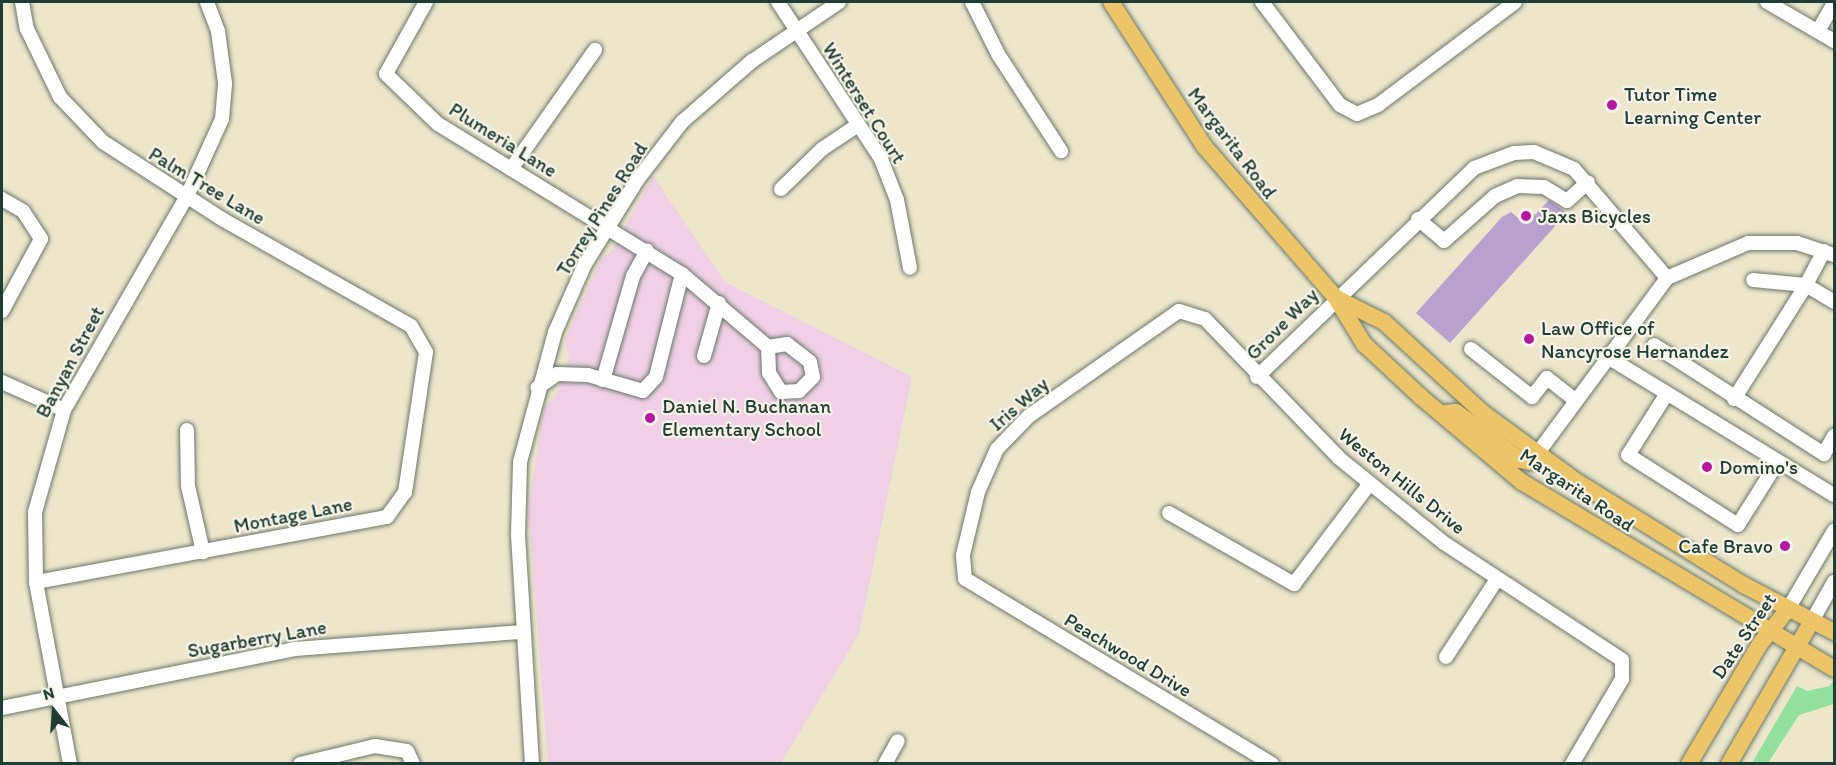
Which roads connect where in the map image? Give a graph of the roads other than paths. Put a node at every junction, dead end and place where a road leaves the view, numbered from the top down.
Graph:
1 (22, 2) edge
2 (207, 2) edge
3 (426, 2) edge
4 (778, 2) edge
5 (839, 2) edge
6 (972, 2) edge
7 (1111, 2) edge
8 (1262, 2) edge
9 (1515, 2) edge
10 (1767, 2) edge
11 (1834, 3) edge
12 (796, 30) junction
13 (1818, 31) junction
14 (1834, 41) edge
15 (595, 50) dead end
16 (858, 125) junction
17 (1061, 150) dead end
18 (511, 169) junction
19 (1588, 182) junction
20 (781, 189) dead end
21 (186, 198) junction
22 (2, 199) edge
23 (1418, 219) junction
24 (608, 227) junction
25 (646, 251) junction
26 (1829, 253) edge
27 (910, 268) dead end
28 (682, 273) junction
29 (1667, 278) junction
30 (1753, 280) dead end
31 (1806, 285) junction
32 (1336, 298) junction
33 (1834, 302) edge
34 (719, 303) junction
35 (2, 311) edge
36 (1179, 311) joint
37 (1654, 345) dead end
38 (768, 348) dead end
39 (1471, 348) dead end
40 (426, 352) joint
41 (704, 356) dead end
42 (1606, 356) junction
43 (1257, 377) junction
44 (603, 381) junction
45 (2, 382) edge
46 (537, 388) junction
47 (1666, 395) junction
48 (1734, 399) junction
49 (1575, 400) junction
50 (64, 410) junction
51 (1442, 415) junction
52 (187, 430) dead end
53 (1834, 436) edge
54 (1537, 454) junction
55 (1777, 462) junction
56 (1370, 483) junction
57 (1834, 495) edge
58 (1169, 513) dead end
59 (1834, 531) edge
60 (203, 552) junction
61 (965, 579) joint
62 (1497, 579) junction
63 (36, 582) junction
64 (1834, 582) edge
65 (1788, 609) junction
66 (1812, 621) junction
67 (522, 632) junction
68 (1769, 632) junction
69 (1834, 633) edge
70 (1798, 647) junction
71 (1446, 657) dead end
72 (1834, 669) edge
73 (58, 697) junction
74 (2, 708) edge
75 (898, 741) dead end
76 (70, 764) edge
77 (300, 764) edge
78 (413, 764) edge
79 (532, 764) edge
80 (885, 764) edge
81 (1272, 764) edge
82 (1572, 764) edge
83 (1689, 764) edge
84 (1729, 764) edge

1 - 21 street, Palm Tree Lane
2 - 21 street, Banyan Street
3 - 18 street, Plumeria Lane
4 - 12 street
5 - 12 street, Torrey Pines Road
6 - 17 street
7 - 32 main road, Margarita Road
8 - 9 street
10 - 13 street
11 - 13 street
12 - 16 street, Winterset Court
12 - 24 street, Torrey Pines Road
13 - 14 street
15 - 18 street
16 - 20 street
16 - 27 street, Winterset Court
18 - 24 street, Plumeria Lane
19 - 23 street, Grove Way
19 - 23 street
19 - 29 street, Grove Way
21 - 40 street, Palm Tree Lane
21 - 50 street, Banyan Street
22 - 35 street
23 - 32 street, Grove Way
24 - 25 street, Plumeria Lane
24 - 46 street, Torrey Pines Road
25 - 28 street, Plumeria Lane
25 - 44 street
26 - 29 street
26 - 31 street
28 - 34 street, Plumeria Lane
28 - 44 street
29 - 42 street
30 - 31 street
31 - 33 street
31 - 48 street
32 - 43 street, Grove Way
32 - 51 main road, Margarita Road
32 - 54 main road, Margarita Road
34 - 38 street, Plumeria Lane
34 - 41 street
36 - 43 street, Weston Hills Drive
36 - 61 street, Iris Way
37 - 48 street
39 - 49 street
40 - 60 street, Montage Lane
42 - 47 street
42 - 49 street
43 - 56 street, Weston Hills Drive
44 - 46 street
45 - 50 street
46 - 67 street, Torrey Pines Road
47 - 55 street
47 - 55 street
48 - 53 street
49 - 54 street
50 - 63 street, Banyan Street
51 - 54 main road
51 - 68 main road, Margarita Road
52 - 60 street
54 - 65 main road, Margarita Road
55 - 57 street
56 - 58 street
56 - 62 street, Weston Hills Drive
59 - 65 street, Date Street
60 - 63 street, Montage Lane
61 - 81 street, Peachwood Drive
62 - 71 street
62 - 82 street, Weston Hills Drive
63 - 73 street, Banyan Street
64 - 66 street
65 - 66 main road, Margarita Road
65 - 68 main road, Date Street
66 - 69 main road, Margarita Road
66 - 70 main road
67 - 73 street, Sugarberry Lane
67 - 79 street, Torrey Pines Road
68 - 70 main road, Margarita Road
68 - 83 main road, Date Street
70 - 72 main road, Margarita Road
70 - 84 main road
73 - 74 street, Sugarberry Lane
73 - 76 street, Banyan Street
75 - 80 street
77 - 78 street

